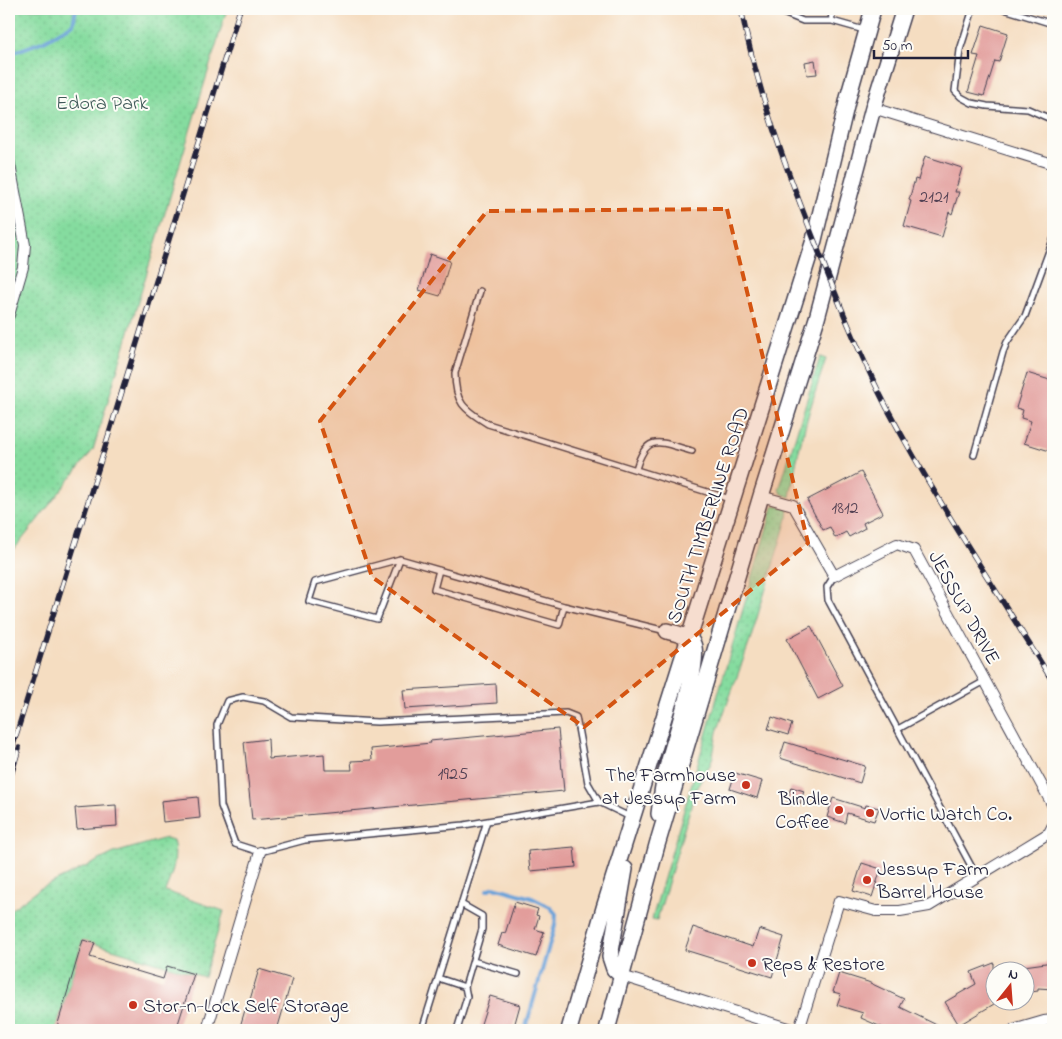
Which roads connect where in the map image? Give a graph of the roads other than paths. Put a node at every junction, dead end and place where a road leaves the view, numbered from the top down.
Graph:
1 (777, 9) edge
2 (831, 9) edge
3 (873, 9) edge
4 (904, 9) edge
5 (975, 9) edge
6 (1004, 9) edge
7 (832, 21) junction
8 (1053, 24) edge
9 (867, 31) junction
10 (873, 108) junction
11 (1053, 120) edge
12 (9, 160) edge
13 (1053, 164) edge
14 (10, 173) edge
15 (1053, 240) edge
16 (480, 291) dead end
17 (9, 315) edge
18 (692, 451) dead end
19 (974, 455) dead end
20 (636, 469) junction
21 (761, 496) junction
22 (733, 500) junction
23 (400, 559) junction
24 (439, 570) junction
25 (834, 576) junction
26 (564, 606) junction
27 (667, 631) joint
28 (688, 638) junction
29 (985, 681) junction
30 (898, 729) junction
31 (599, 802) junction
32 (1053, 806) edge
33 (635, 810) junction
34 (487, 821) junction
35 (1053, 825) edge
36 (657, 846) junction
37 (260, 852) junction
38 (977, 877) junction
39 (461, 904) junction
40 (473, 961) junction
41 (518, 974) dead end
42 (622, 976) junction
43 (438, 978) junction
44 (465, 987) junction
45 (1053, 1020) edge
46 (207, 1030) edge
47 (422, 1030) edge
48 (457, 1030) edge
49 (569, 1030) edge
50 (607, 1030) edge
51 (794, 1030) edge
52 (799, 1030) edge
53 (1013, 1030) edge

1 - 7 lane
2 - 7 lane
3 - 9 main road, SOUTH TIMBERLINE ROAD
4 - 10 main road
5 - 11 lane
6 - 8 lane
7 - 9 lane
9 - 22 main road, SOUTH TIMBERLINE ROAD
10 - 13 street
10 - 21 main road
12 - 14 street
14 - 17 street
15 - 19 lane
16 - 20 lane
18 - 20 lane
20 - 22 lane
21 - 25 street
21 - 36 main road
22 - 28 main road, SOUTH TIMBERLINE ROAD
23 - 23 lane
23 - 24 lane
24 - 26 lane
24 - 26 lane
25 - 29 street, JESSUP DRIVE
25 - 30 lane
26 - 27 lane
27 - 28 main road
28 - 33 main road, SOUTH TIMBERLINE ROAD
28 - 36 main road
29 - 30 lane
29 - 32 street, JESSUP DRIVE
30 - 38 lane
31 - 33 lane
31 - 34 lane
31 - 37 lane
33 - 42 main road
33 - 49 main road, SOUTH TIMBERLINE ROAD
34 - 37 lane
34 - 39 lane
35 - 38 street
36 - 42 main road
37 - 46 street
38 - 52 street
39 - 40 lane
39 - 43 lane
40 - 41 lane
40 - 44 lane
42 - 50 main road
42 - 51 street
43 - 44 lane
43 - 47 lane
44 - 48 lane
45 - 53 street

